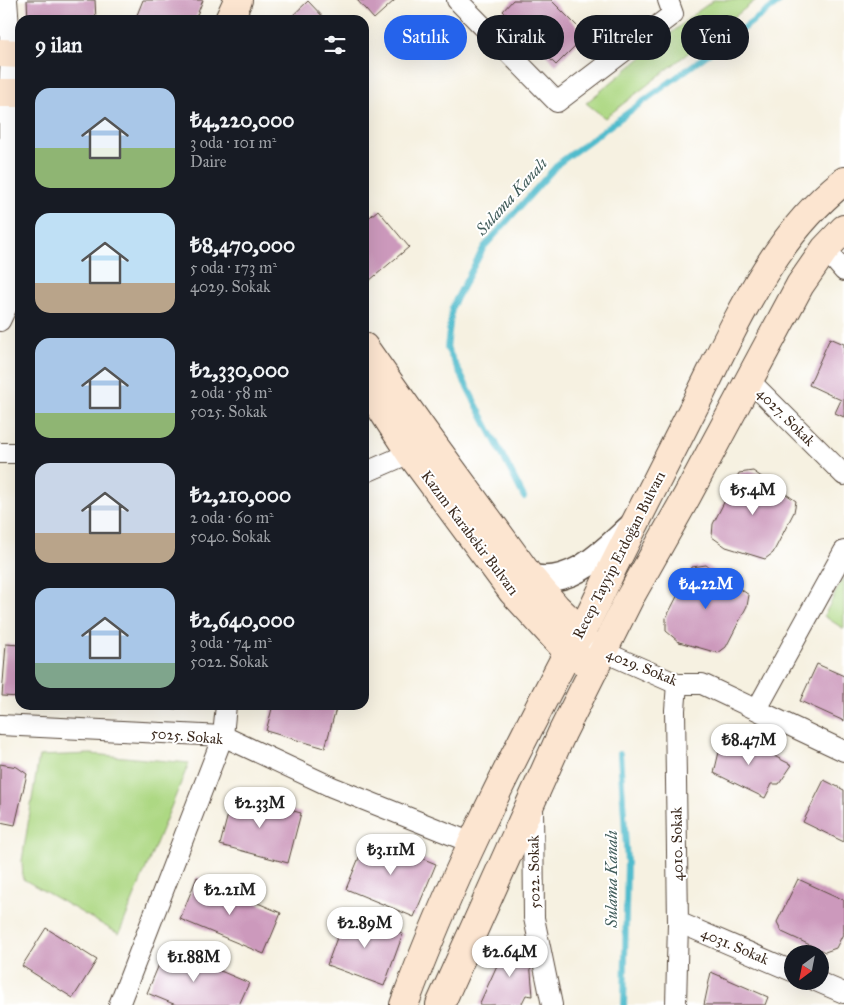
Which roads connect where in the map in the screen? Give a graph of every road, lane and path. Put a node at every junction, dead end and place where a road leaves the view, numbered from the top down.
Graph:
1 (7, 0) edge
2 (238, 0) edge
3 (457, 0) edge
4 (668, 0) edge
5 (231, 15) edge
6 (10, 53) edge
7 (10, 93) edge
8 (844, 181) edge
9 (844, 229) edge
10 (825, 249) junction
11 (844, 271) edge
12 (0, 321) edge
13 (369, 353) edge
14 (748, 380) junction
15 (369, 390) edge
16 (0, 453) edge
17 (15, 453) edge
18 (410, 453) junction
19 (369, 471) edge
20 (844, 475) edge
21 (635, 524) junction
22 (844, 551) edge
23 (530, 577) junction
24 (575, 642) junction
25 (598, 659) junction
26 (677, 684) junction
27 (757, 709) junction
28 (225, 710) edge
29 (0, 725) edge
30 (222, 736) junction
31 (844, 751) edge
32 (532, 798) junction
33 (472, 843) junction
34 (678, 922) junction
35 (784, 968) edge
36 (829, 987) edge
37 (844, 993) edge
38 (119, 1005) edge
39 (404, 1005) edge
40 (440, 1005) edge
41 (552, 1005) edge
42 (676, 1005) edge

1 - 6 street
2 - 5 main road
3 - 4 street
6 - 7 street
7 - 12 street
8 - 21 main road, Recep Tayyip Erdoğan Bulvarı
9 - 10 main road, Recep Tayyip Erdoğan Bulvarı
10 - 11 street
10 - 14 main road, Recep Tayyip Erdoğan Bulvarı
13 - 23 main road, Kazım Karabekir Bulvarı
14 - 20 street, 4027. Sokak
14 - 25 main road, Recep Tayyip Erdoğan Bulvarı
15 - 18 main road, Kazım Karabekir Bulvarı
16 - 17 street
18 - 19 street
18 - 24 main road, Kazım Karabekir Bulvarı
21 - 23 street
21 - 24 main road, Recep Tayyip Erdoğan Bulvarı
22 - 27 street
23 - 24 main road, Kazım Karabekir Bulvarı
24 - 25 main road, Kazım Karabekir Bulvarı
24 - 33 main road, Recep Tayyip Erdoğan Bulvarı
25 - 26 street, 4029. Sokak
25 - 32 main road, Recep Tayyip Erdoğan Bulvarı
26 - 27 street, 4029. Sokak
26 - 34 street, 4010. Sokak
27 - 31 street, 4029. Sokak
28 - 30 street
29 - 30 street, 5025. Sokak
30 - 33 street, 5025. Sokak
30 - 38 street
32 - 40 main road, Recep Tayyip Erdoğan Bulvarı
32 - 41 street, 5022. Sokak
33 - 39 main road, Recep Tayyip Erdoğan Bulvarı
34 - 35 street, 4031. Sokak
34 - 42 street, 4010. Sokak
36 - 37 street

